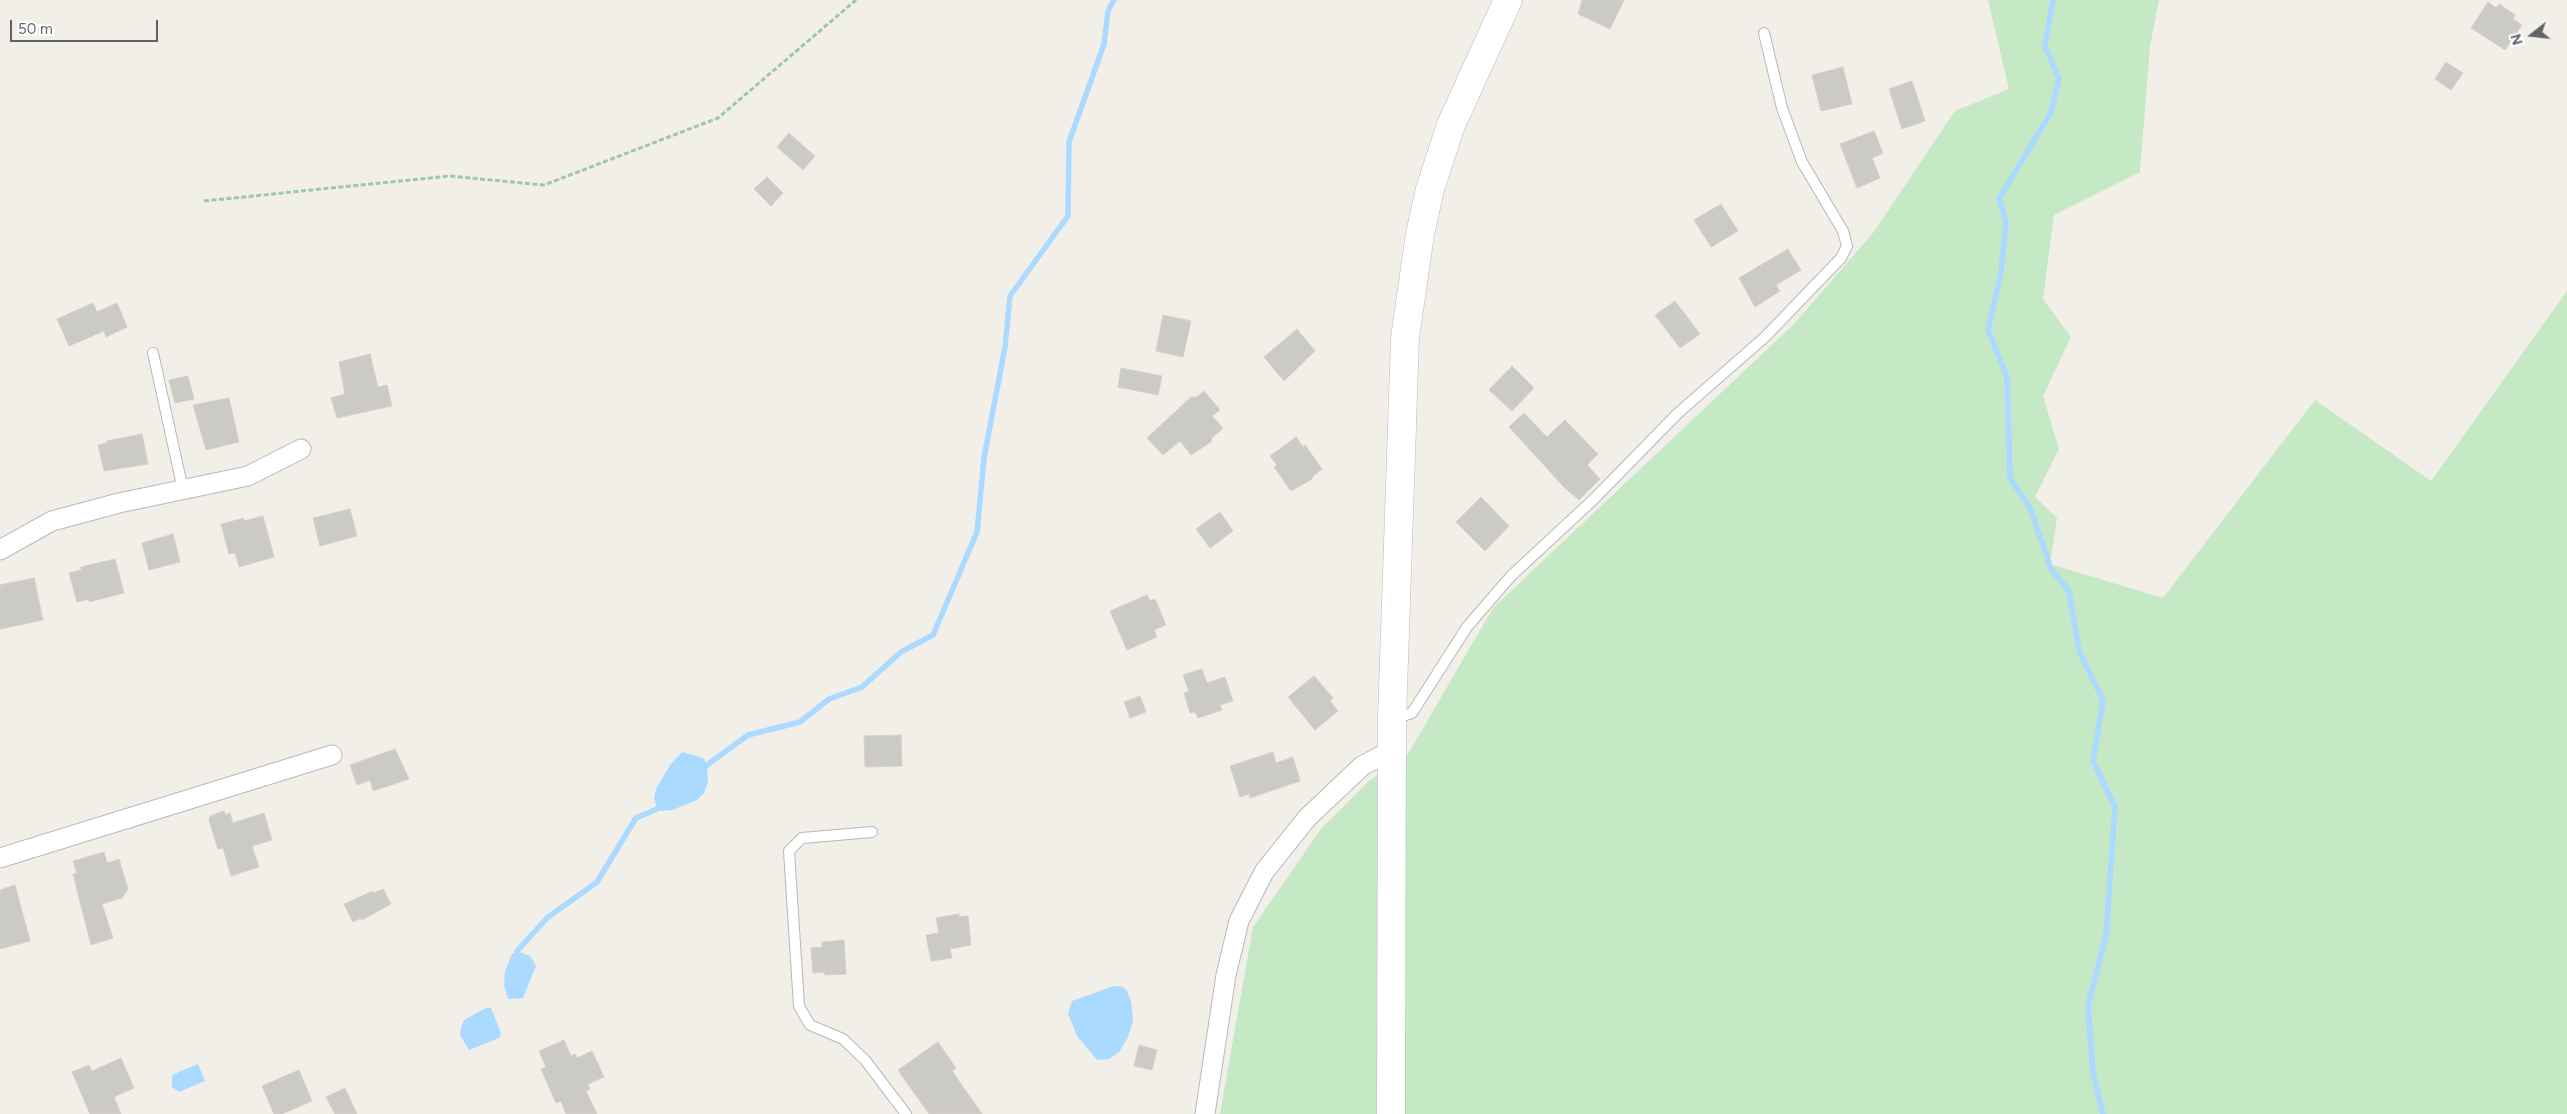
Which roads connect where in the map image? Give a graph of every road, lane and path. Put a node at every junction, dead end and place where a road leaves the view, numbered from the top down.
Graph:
1 (856, 0) edge
2 (1508, 0) edge
3 (1764, 34) dead end
4 (204, 201) dead end
5 (153, 352) dead end
6 (301, 449) dead end
7 (183, 490) junction
8 (0, 550) edge
9 (1392, 719) junction
10 (1392, 750) junction
11 (332, 755) dead end
12 (872, 832) dead end
13 (0, 858) edge
14 (906, 1114) edge
15 (1205, 1114) edge
16 (1391, 1114) edge

1 - 4 path
2 - 9 street
3 - 9 lane
5 - 7 lane
6 - 7 street
7 - 8 street
9 - 10 street
10 - 15 street
10 - 16 street
11 - 13 street
12 - 14 lane

